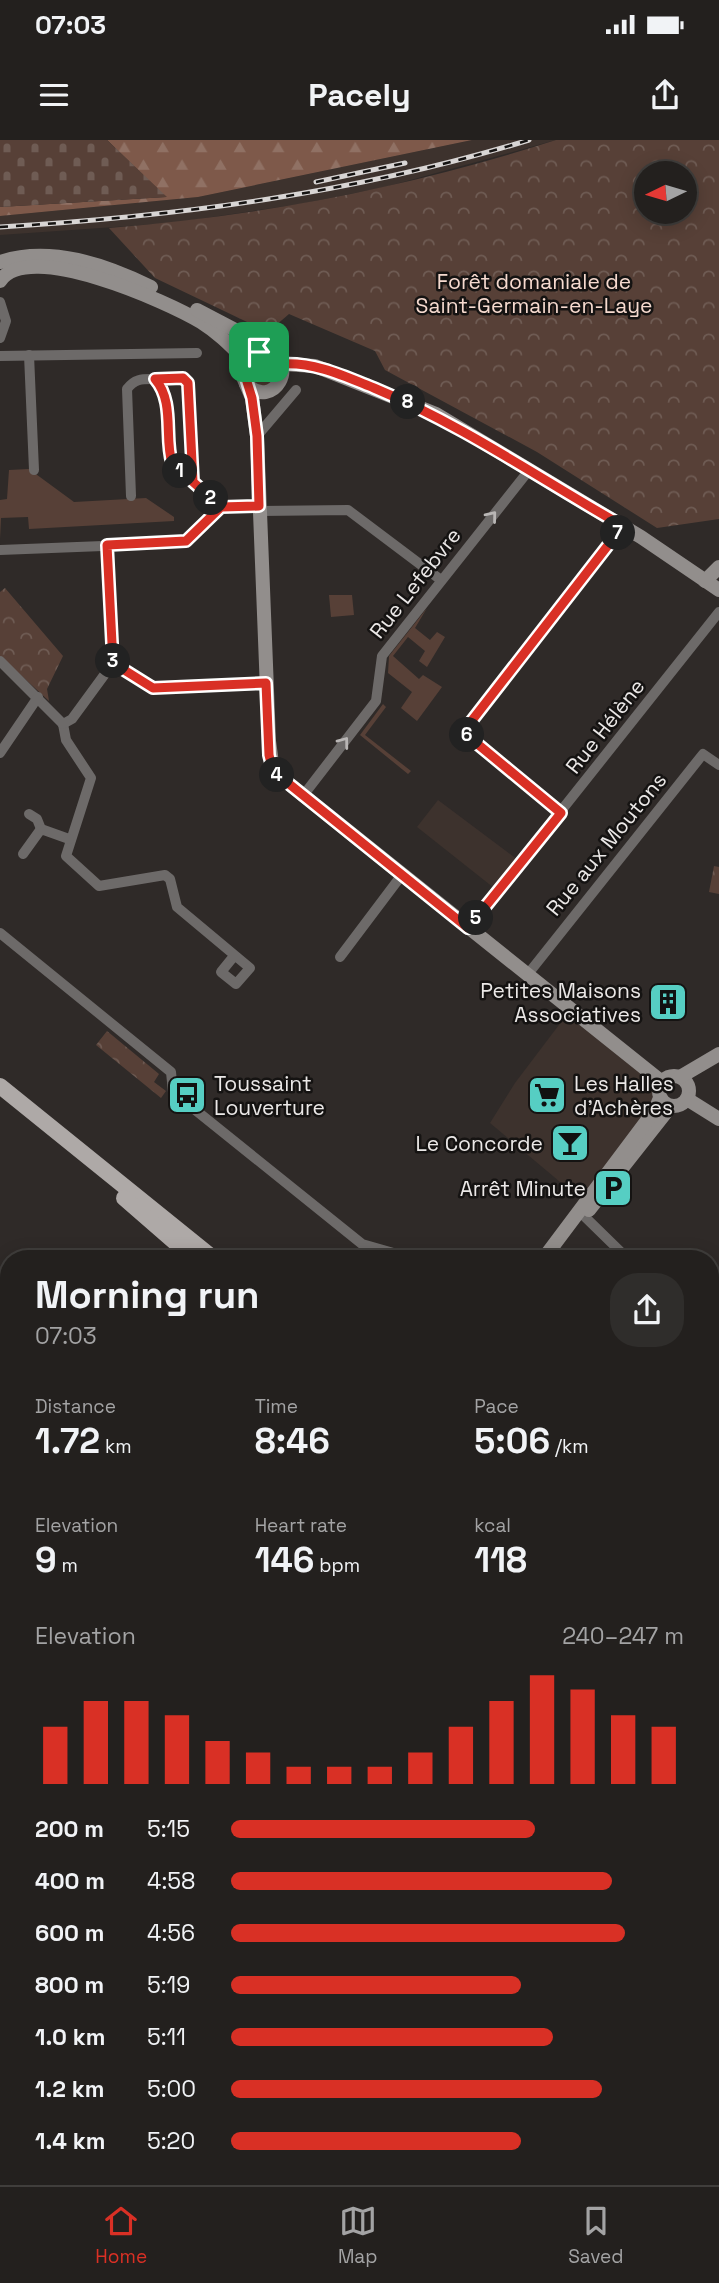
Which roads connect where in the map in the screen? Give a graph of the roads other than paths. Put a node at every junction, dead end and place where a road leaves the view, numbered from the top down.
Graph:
1 (0, 262) edge
2 (0, 281) edge
3 (0, 302) edge
4 (0, 338) edge
5 (259, 352) junction
6 (197, 353) dead end
7 (29, 355) junction
8 (0, 356) edge
9 (282, 364) junction
10 (245, 376) junction
11 (155, 379) junction
12 (296, 390) dead end
13 (267, 392) junction
14 (257, 436) junction
15 (530, 469) junction
16 (34, 470) dead end
17 (193, 482) junction
18 (131, 496) dead end
19 (221, 507) junction
20 (260, 508) junction
21 (623, 526) junction
22 (107, 545) junction
23 (0, 550) edge
24 (719, 567) edge
25 (441, 580) junction
26 (705, 581) junction
27 (719, 590) edge
28 (719, 612) edge
29 (0, 661) edge
30 (113, 663) junction
31 (266, 683) junction
32 (38, 697) junction
33 (64, 724) junction
34 (0, 753) edge
35 (719, 765) edge
36 (302, 797) junction
37 (561, 813) junction
38 (29, 814) dead end
39 (41, 829) junction
40 (69, 839) junction
41 (23, 854) dead end
42 (401, 876) junction
43 (468, 928) junction
44 (0, 933) edge
45 (234, 956) dead end
46 (340, 957) dead end
47 (528, 974) junction
48 (719, 1056) edge
49 (662, 1082) junction
50 (0, 1087) edge
51 (685, 1088) junction
52 (666, 1102) junction
53 (719, 1119) edge
54 (583, 1215) junction
55 (566, 1228) junction
56 (184, 1250) edge
57 (203, 1250) edge
58 (377, 1250) edge
59 (550, 1250) edge
60 (619, 1250) edge

1 - 5 street
2 - 10 street
3 - 4 street
5 - 9 street
5 - 10 street
6 - 7 street
7 - 8 street
7 - 16 street
9 - 13 street
9 - 15 street
10 - 13 street
10 - 14 street
11 - 17 street
11 - 17 street
11 - 18 street
12 - 14 street
13 - 14 street
14 - 20 street
15 - 21 street
25 -> 15 street, Rue Lefebvre
17 - 19 street
19 - 20 street
19 - 22 street
20 - 25 street
20 - 31 street
21 - 26 street
21 - 37 street
22 - 23 street
22 - 30 street
24 - 26 street
36 -> 25 street, Rue Lefebvre
26 - 27 street
28 - 37 street, Rue Hélène
29 - 32 street
30 - 31 street
30 - 33 street
31 - 36 street
32 - 33 street
32 - 34 street
33 - 40 street
35 - 47 street, Rue aux Moutons
36 - 42 street
37 - 43 street, Rue Hélène
38 - 39 street
39 - 40 street
39 - 41 street
40 - 45 street
42 - 43 street
42 - 46 street
43 - 47 street
44 - 58 street
47 - 49 street
48 - 51 street
49 - 51 street
49 - 52 street
50 - 56 main road
50 - 57 main road
51 - 52 street
51 - 53 street
52 - 54 street
52 - 55 street
54 - 55 street
54 - 60 street
55 - 59 street

